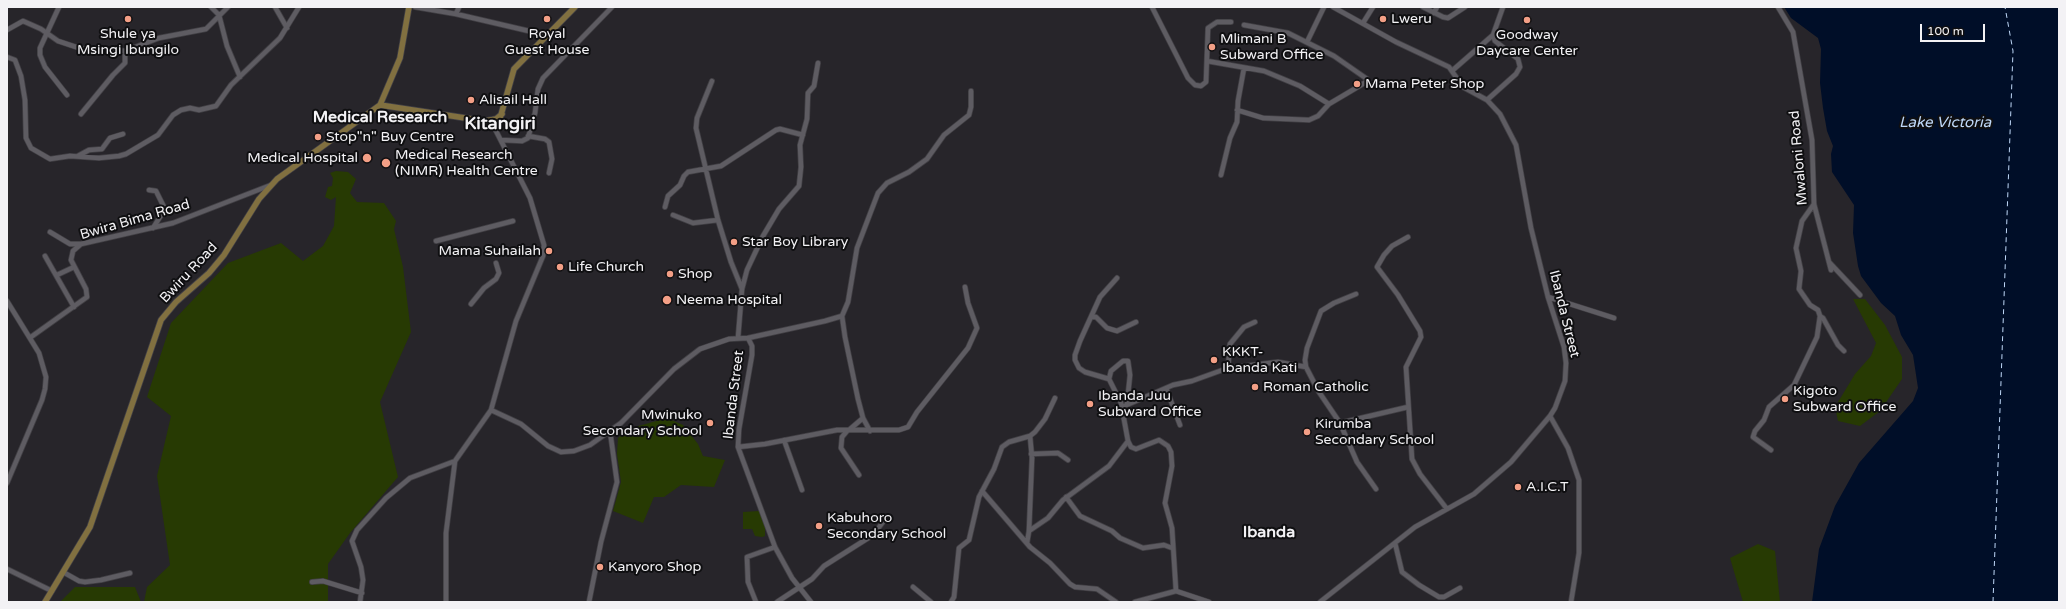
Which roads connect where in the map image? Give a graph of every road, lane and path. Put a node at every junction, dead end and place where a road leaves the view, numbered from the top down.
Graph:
1 (58, 7) edge
2 (211, 7) edge
3 (228, 7) edge
4 (275, 7) edge
5 (299, 7) edge
6 (409, 7) edge
7 (415, 7) edge
8 (459, 7) edge
9 (576, 7) edge
10 (612, 7) edge
11 (1152, 7) edge
12 (1324, 7) edge
13 (1333, 7) edge
14 (1373, 7) edge
15 (1423, 7) edge
16 (1437, 7) edge
17 (1464, 7) edge
18 (1503, 7) edge
19 (1778, 7) edge
20 (422, 8) edge
21 (1434, 13) junction
22 (456, 14) junction
23 (219, 15) junction
24 (1231, 22) dead end
25 (1363, 23) junction
26 (1244, 24) dead end
27 (287, 28) junction
28 (7, 30) edge
29 (46, 34) junction
30 (1493, 35) junction
31 (546, 36) junction
32 (1307, 42) junction
33 (125, 51) junction
34 (7, 57) edge
35 (1207, 61) junction
36 (818, 63) dead end
37 (1244, 68) junction
38 (1453, 70) junction
39 (240, 77) junction
40 (712, 81) dead end
41 (971, 91) dead end
42 (67, 95) dead end
43 (1487, 100) junction
44 (1329, 104) junction
45 (380, 105) junction
46 (1237, 110) junction
47 (81, 114) dead end
48 (495, 123) junction
49 (123, 134) dead end
50 (803, 135) junction
51 (528, 136) junction
52 (501, 140) junction
53 (78, 156) junction
54 (705, 170) junction
55 (549, 173) dead end
56 (1221, 175) dead end
57 (271, 185) junction
58 (150, 190) dead end
59 (1814, 204) junction
60 (665, 207) dead end
61 (673, 215) dead end
62 (718, 220) junction
63 (513, 221) dead end
64 (153, 228) junction
65 (50, 232) dead end
66 (1408, 237) dead end
67 (436, 241) dead end
68 (81, 244) junction
69 (45, 256) dead end
70 (1829, 262) junction
71 (496, 263) dead end
72 (74, 267) junction
73 (1831, 270) dead end
74 (57, 274) junction
75 (1117, 278) dead end
76 (965, 287) dead end
77 (742, 289) junction
78 (1356, 294) dead end
79 (1860, 295) dead end
80 (1548, 297) junction
81 (7, 301) edge
82 (471, 304) dead end
83 (74, 307) junction
84 (842, 316) junction
85 (1820, 316) junction
86 (1091, 317) junction
87 (1614, 318) dead end
88 (1136, 322) dead end
89 (1255, 322) dead end
90 (31, 337) junction
91 (738, 338) junction
92 (748, 338) junction
93 (1844, 351) dead end
94 (1306, 367) junction
95 (1228, 368) junction
96 (1109, 379) junction
97 (1166, 388) junction
98 (1055, 398) dead end
99 (1125, 406) junction
100 (1408, 407) junction
101 (491, 410) junction
102 (1550, 416) junction
103 (863, 418) junction
104 (1340, 423) junction
105 (1180, 425) dead end
106 (610, 431) junction
107 (848, 431) junction
108 (870, 431) junction
109 (1030, 436) junction
110 (784, 440) junction
111 (1128, 441) junction
112 (738, 447) junction
113 (1771, 450) dead end
114 (1031, 454) junction
115 (1068, 460) dead end
116 (455, 461) junction
117 (859, 475) dead end
118 (7, 483) edge
119 (1376, 489) dead end
120 (802, 490) dead end
121 (982, 491) junction
122 (1066, 497) junction
123 (1447, 508) junction
124 (883, 522) dead end
125 (1030, 531) junction
126 (1027, 543) junction
127 (1395, 544) junction
128 (775, 547) junction
129 (1172, 548) junction
130 (7, 569) edge
131 (63, 572) junction
132 (130, 573) dead end
133 (312, 582) dead end
134 (799, 587) junction
135 (913, 587) dead end
136 (1460, 588) dead end
137 (52, 591) junction
138 (1176, 592) junction
139 (362, 593) junction
140 (45, 602) edge
141 (360, 602) edge
142 (446, 602) edge
143 (589, 602) edge
144 (756, 602) edge
145 (777, 602) edge
146 (811, 602) edge
147 (931, 602) edge
148 (951, 602) edge
149 (1116, 602) edge
150 (1135, 602) edge
151 (1209, 602) edge
152 (1320, 602) edge
153 (1571, 602) edge

1 - 29 street
2 - 23 street
3 - 23 street
4 - 27 street
5 - 27 street
6 - 45 main road
7 - 20 street
8 - 22 street
9 - 31 main road
10 - 51 street
11 - 35 street
12 - 32 street
13 - 25 street
14 - 25 street
15 - 21 street
16 - 21 street
17 - 21 street
18 - 30 street
19 - 59 street, Mwaloni Road
20 - 22 street
22 - 31 street
23 - 33 street
23 - 39 street
24 - 35 street
25 - 38 street
26 - 32 street
27 - 39 street
28 - 29 street
29 - 33 street
29 - 42 street
30 - 38 street
30 - 43 street
31 - 48 main road
32 - 44 street
33 - 47 street
34 - 53 street
35 - 37 street
36 - 50 street
37 - 44 street
37 - 46 street
38 - 43 street, Ibanda Street
39 - 53 street
40 - 54 street
41 - 84 street
43 - 80 street, Ibanda Street
44 - 46 street
45 - 48 main road
45 - 57 main road, Bwiru Road
46 - 56 street
48 - 52 street
49 - 53 street
50 - 54 street
50 - 77 street
51 - 52 street
51 - 55 street
52 - 101 street
54 - 60 street
54 - 62 street
57 - 64 street, Bwira Bima Road
57 - 131 main road, Bwiru Road
58 - 64 street
59 - 70 street, Mwaloni Road
59 - 85 street
61 - 62 street
62 - 77 street
63 - 67 street
64 - 68 street, Bwira Bima Road
65 - 68 street
66 - 100 street
68 - 72 street, Bwira Bima Road
69 - 74 street
70 - 73 street, Mwaloni Road
70 - 79 street
71 - 82 street
72 - 74 street
72 - 83 street
74 - 83 street
75 - 86 street
76 - 108 street
77 - 91 street
78 - 94 street
80 - 87 street
80 - 102 street, Ibanda Street
81 - 90 street
83 - 90 street
84 - 92 street
84 - 103 street
85 - 93 street
85 - 113 street
86 - 88 street
86 - 96 street
89 - 95 street
90 - 118 street
91 - 92 street, Ibanda Street
91 - 106 street, Ibanda Street
92 - 112 street, Ibanda Street
94 - 95 street
94 - 104 street
95 - 97 street
96 - 99 street
96 - 99 street
97 - 99 street
97 - 105 street
98 - 109 street
99 - 111 street
100 - 104 street
100 - 123 street
101 - 106 street, Ibanda Street
101 - 116 street
102 - 123 street, Ibanda Street
102 - 153 street
103 - 107 street
103 - 108 street
104 - 119 street
106 - 143 street
107 - 108 street
107 - 110 street
107 - 117 street
109 - 114 street
109 - 121 street
110 - 112 street
110 - 120 street
111 - 122 street
111 - 129 street
112 - 128 street, Ibanda Street
114 - 115 street
114 - 125 street
116 - 139 street
116 - 142 street
121 - 126 street
121 - 148 street
122 - 125 street
122 - 129 street
123 - 127 street, Ibanda Street
124 - 134 street
125 - 126 street
126 - 149 street
127 - 136 street
127 - 152 street, Ibanda Street
128 - 134 street, Ibanda Street
128 - 144 street
129 - 138 street
130 - 137 street
131 - 132 street
131 - 137 main road, Bwiru Road
133 - 139 street
134 - 145 street
134 - 146 street, Ibanda Street
135 - 147 street
137 - 140 main road, Bwiru Road
138 - 150 street
138 - 151 street
139 - 141 street

